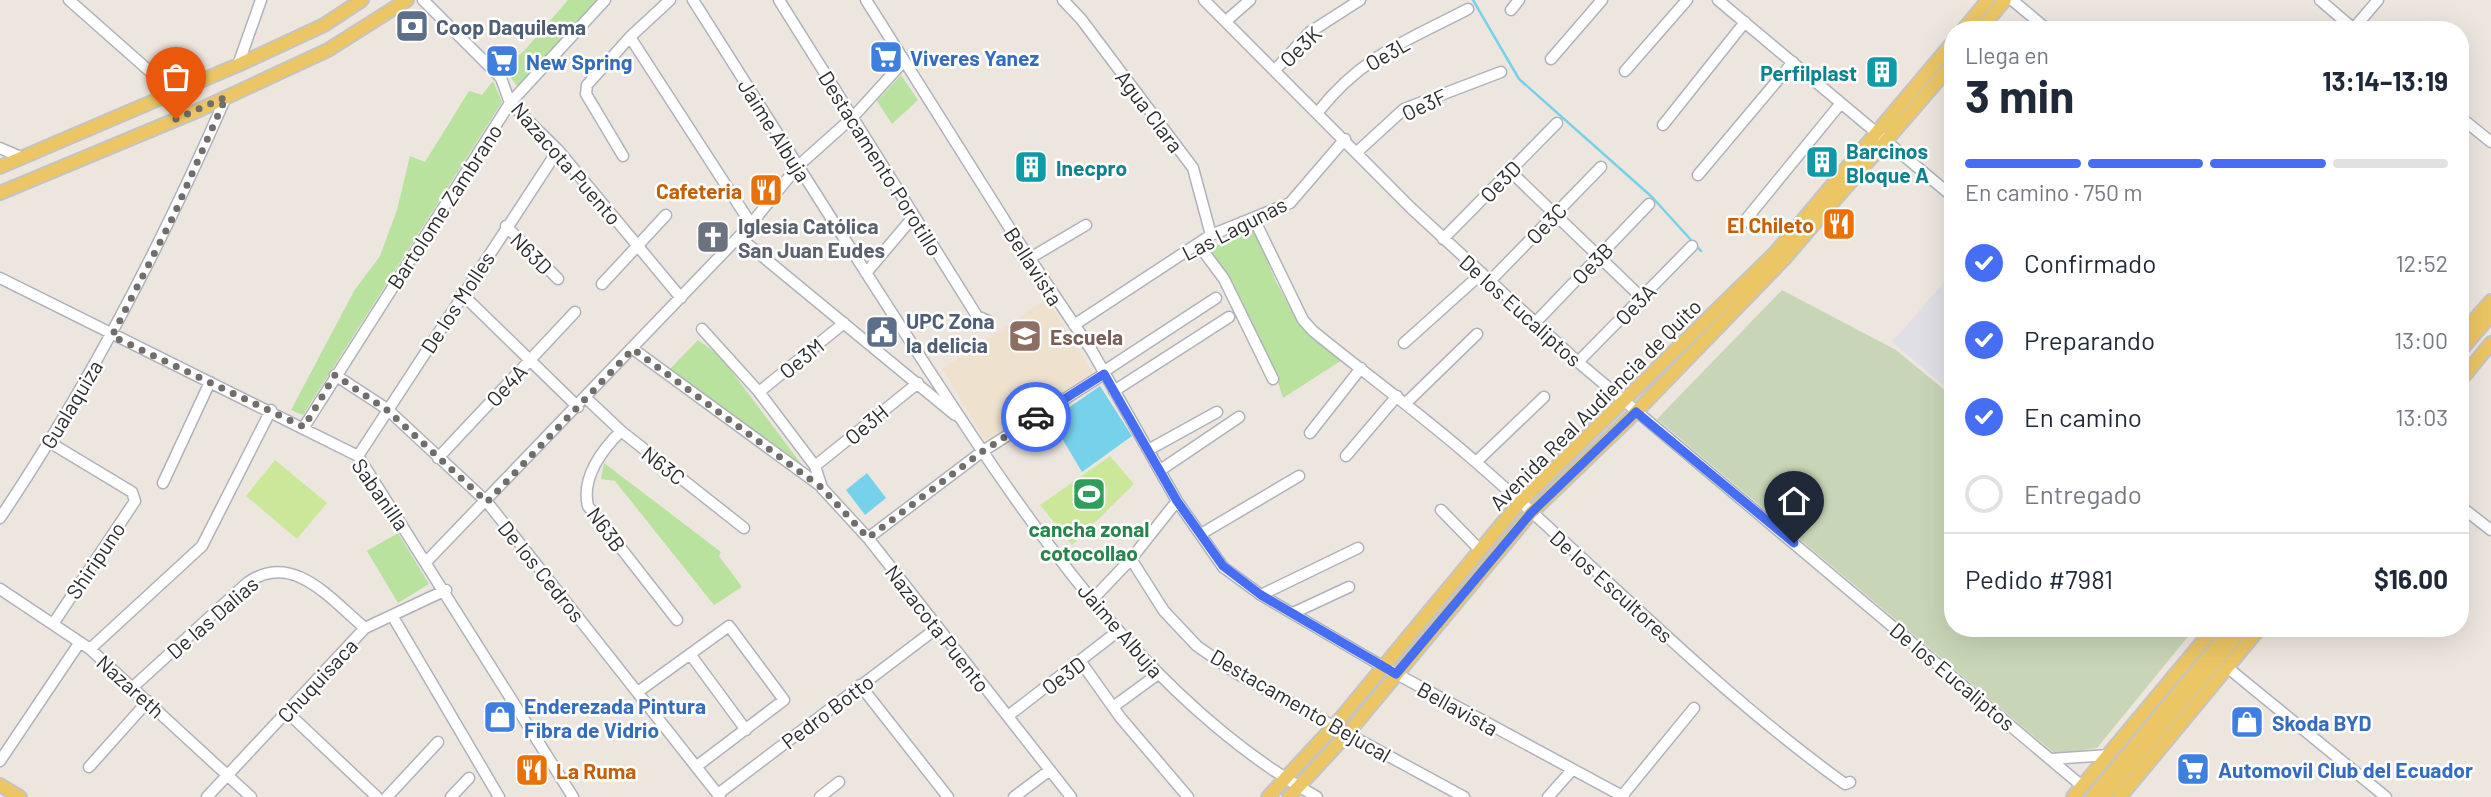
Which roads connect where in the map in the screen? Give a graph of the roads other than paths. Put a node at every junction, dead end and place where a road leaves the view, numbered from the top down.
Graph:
1 (69, 0) edge
2 (261, 0) edge
3 (362, 0) edge
4 (407, 0) edge
5 (423, 0) edge
6 (605, 0) edge
7 (670, 0) edge
8 (693, 0) edge
9 (779, 0) edge
10 (866, 0) edge
11 (1063, 0) edge
12 (1204, 0) edge
13 (1250, 0) edge
14 (1360, 0) edge
15 (1519, 0) edge
16 (1602, 0) edge
17 (1687, 0) edge
18 (1718, 0) edge
19 (1989, 0) edge
20 (2005, 0) edge
21 (2012, 0) edge
22 (2320, 0) edge
23 (2378, 0) edge
24 (1468, 9) dead end
25 (1511, 10) dead end
26 (1226, 21) junction
27 (1972, 21) edge
28 (1988, 21) edge
29 (2037, 21) edge
30 (2345, 21) edge
31 (2361, 21) edge
32 (1745, 22) junction
33 (630, 37) junction
34 (1944, 53) edge
35 (1551, 59) dead end
36 (904, 61) junction
37 (1793, 62) junction
38 (238, 65) junction
39 (1275, 71) junction
40 (1625, 71) dead end
41 (1501, 72) dead end
42 (1944, 74) edge
43 (172, 91) junction
44 (226, 97) junction
45 (510, 103) junction
46 (1841, 103) junction
47 (1318, 112) junction
48 (854, 116) junction
49 (1558, 123) dead end
50 (2469, 124) edge
51 (1663, 125) dead end
52 (1877, 133) junction
53 (1346, 139) junction
54 (1888, 142) junction
55 (2491, 142) edge
56 (0, 148) edge
57 (558, 150) junction
58 (1357, 152) junction
59 (623, 156) dead end
60 (23, 158) junction
61 (798, 166) junction
62 (0, 167) edge
63 (1601, 167) dead end
64 (1510, 172) junction
65 (1698, 175) dead end
66 (1944, 189) edge
67 (0, 193) edge
68 (1649, 204) dead end
69 (1555, 214) junction
70 (666, 215) dead end
71 (914, 216) junction
72 (1254, 219) junction
73 (751, 224) junction
74 (1086, 225) dead end
75 (506, 226) junction
76 (1739, 228) dead end
77 (1212, 235) junction
78 (739, 237) junction
79 (1443, 239) junction
80 (639, 244) junction
81 (1198, 244) junction
82 (1692, 246) dead end
83 (1599, 256) junction
84 (1030, 258) junction
85 (866, 273) junction
86 (1482, 273) junction
87 (0, 278) edge
88 (558, 279) dead end
89 (1491, 280) junction
90 (602, 284) dead end
91 (462, 294) junction
92 (681, 298) junction
93 (1216, 298) dead end
94 (1642, 298) junction
95 (2491, 301) edge
96 (575, 312) dead end
97 (2491, 315) edge
98 (1229, 317) dead end
99 (988, 321) dead end
100 (844, 323) junction
101 (1535, 323) junction
102 (1074, 325) junction
103 (2469, 326) edge
104 (2491, 327) edge
105 (702, 329) dead end
106 (1477, 334) dead end
107 (112, 336) junction
108 (2469, 341) edge
109 (1404, 343) dead end
110 (2491, 343) edge
111 (633, 349) junction
112 (2469, 353) edge
113 (529, 360) junction
114 (1578, 362) junction
115 (1361, 368) junction
116 (2469, 371) edge
117 (1104, 373) junction
118 (335, 375) junction
119 (1273, 379) dead end
120 (210, 382) junction
121 (918, 383) junction
122 (1114, 391) junction
123 (758, 392) junction
124 (1544, 397) dead end
125 (586, 398) junction
126 (1401, 400) junction
127 (1624, 403) junction
128 (578, 407) junction
129 (271, 410) junction
130 (387, 410) junction
131 (1217, 412) dead end
132 (1636, 412) junction
133 (1239, 417) dead end
134 (963, 422) junction
135 (304, 427) junction
136 (621, 431) junction
137 (1310, 433) dead end
138 (49, 442) junction
139 (1150, 449) junction
140 (983, 451) junction
141 (358, 456) junction
142 (1346, 456) dead end
143 (438, 458) junction
144 (1476, 462) junction
145 (816, 466) junction
146 (1162, 469) junction
147 (1300, 476) dead end
148 (163, 484) dead end
149 (822, 488) junction
150 (1177, 501) junction
151 (487, 502) junction
152 (1520, 502) junction
153 (1441, 510) dead end
154 (1531, 513) junction
155 (2469, 513) edge
156 (0, 518) edge
157 (744, 528) dead end
158 (2491, 530) edge
159 (1201, 534) junction
160 (868, 538) junction
161 (1358, 548) dead end
162 (1480, 550) junction
163 (1131, 559) junction
164 (428, 561) junction
165 (1349, 587) dead end
166 (0, 589) edge
167 (446, 590) junction
168 (1261, 595) junction
169 (1092, 600) junction
170 (1293, 613) junction
171 (393, 617) junction
172 (677, 620) dead end
173 (53, 624) junction
174 (365, 628) junction
175 (937, 628) junction
176 (1117, 632) junction
177 (2207, 637) edge
178 (2225, 637) edge
179 (2235, 637) edge
180 (2253, 637) edge
181 (80, 642) junction
182 (90, 649) junction
183 (690, 654) junction
184 (1081, 662) junction
185 (1382, 666) junction
186 (2228, 668) junction
187 (1157, 674) junction
188 (1396, 674) junction
189 (860, 685) junction
190 (133, 687) junction
191 (639, 691) junction
192 (148, 701) junction
193 (1113, 707) junction
194 (1694, 708) dead end
195 (287, 712) junction
196 (1008, 716) junction
197 (1335, 725) junction
198 (746, 730) junction
199 (1348, 733) junction
200 (438, 742) dead end
201 (2109, 755) junction
202 (2050, 759) junction
203 (0, 761) edge
204 (697, 766) junction
205 (89, 767) dead end
206 (1572, 769) junction
207 (1050, 770) junction
208 (228, 775) junction
209 (468, 778) dead end
210 (1284, 781) junction
211 (839, 782) dead end
212 (1850, 782) dead end
213 (0, 785) edge
214 (2082, 786) junction
215 (1299, 787) junction
216 (719, 795) edge
217 (2102, 795) edge
218 (1623, 796) edge
219 (20, 797) edge
220 (207, 797) edge
221 (251, 797) edge
222 (377, 797) edge
223 (387, 797) edge
224 (451, 797) edge
225 (499, 797) edge
226 (573, 797) edge
227 (820, 797) edge
228 (948, 797) edge
229 (1014, 797) edge
230 (1071, 797) edge
231 (1188, 797) edge
232 (1268, 797) edge
233 (1289, 797) edge
234 (1317, 797) edge
235 (1464, 797) edge
236 (1548, 797) edge
237 (2073, 797) edge
238 (2120, 797) edge
239 (2386, 797) edge

1 - 43 street
2 - 38 street
3 - 38 main road
4 - 44 main road
5 - 45 street, Nazacota Puento
6 - 45 street, Bartolome Zambrano
7 - 33 street
8 - 61 street, Jaime Albuja
9 - 48 street, Destacamento Porotillo
10 - 36 street, Bellavista
11 - 77 street, Agua Clara
12 - 26 street, De los Eucaliptos
13 - 26 street
14 - 39 street, Oe3K
15 - 25 street
16 - 35 street
17 - 40 street
18 - 32 street
19 - 27 main road
20 - 28 main road
21 - 29 street
22 - 30 street
23 - 31 street
24 - 47 street, Oe3L
26 - 39 street, De los Eucaliptos
32 - 37 street
32 - 51 street
33 - 59 street
33 - 73 street
34 - 52 main road, Avenida Real Audiencia de Quito
36 - 48 street
36 - 84 street, Bellavista
37 - 46 street
37 - 65 street
38 - 43 main road
39 - 47 street, De los Eucaliptos
41 - 58 street, Oe3F
42 - 54 main road, Avenida Real Audiencia de Quito
43 - 60 main road
44 - 67 main road
44 - 107 street, Gualaquiza
45 - 57 street, Nazacota Puento
45 - 118 street, Bartolome Zambrano
46 - 52 street
46 - 76 street
47 - 53 street, De los Eucaliptos
48 - 61 street
48 - 71 street, Destacamento Porotillo
49 - 64 street, Oe3D
50 - 55 street
52 - 54 street
52 - 127 main road, Avenida Real Audiencia de Quito
53 - 58 street, De los Eucaliptos
53 - 72 street, Las Lagunas
54 - 66 street
54 - 132 main road, Avenida Real Audiencia de Quito
56 - 60 street
57 - 75 street, De los Molles
57 - 80 street, Nazacota Puento
58 - 79 street, De los Eucaliptos
60 - 62 main road
61 - 73 street
61 - 85 street, Jaime Albuja
63 - 69 street, Oe3C
64 - 69 street
64 - 79 street, Oe3D
68 - 83 street, Oe3B
69 - 83 street
69 - 89 street, Oe3C
70 - 80 street
71 - 85 street
71 - 99 street, Destacamento Porotillo
72 - 77 street, Las Lagunas
72 - 115 street, De los Escultores
73 - 78 street
74 - 84 street
75 - 88 street, N63D
75 - 91 street, De los Molles
77 - 81 street, Las Lagunas
78 - 92 street
78 - 100 street
79 - 86 street, De los Eucaliptos
80 - 90 street
80 - 92 street, Nazacota Puento
81 - 102 street, Las Lagunas
81 - 119 street
82 - 94 street, Oe3A
83 - 94 street
83 - 101 street, Oe3B
84 - 102 street, Bellavista
85 - 134 street, Jaime Albuja
86 - 89 street, De los Eucaliptos
86 - 109 street
87 - 107 street, Sabanilla
89 - 101 street, De los Eucaliptos
91 - 113 street
91 - 130 street, De los Molles
92 - 111 street
93 - 117 street
94 - 114 street, Oe3A
95 - 103 main road
96 - 113 street, Oe4A
97 - 108 main road
98 - 122 street
100 - 121 street
100 - 123 street, Oe3M
101 - 114 street, De los Eucaliptos
102 - 117 street, Bellavista
104 - 112 main road
105 - 123 street, Nazacota Puento
106 - 126 street
107 - 120 street, Sabanilla
107 - 138 street, Gualaquiza
110 - 116 main road
111 - 125 street
111 - 149 street
113 - 128 street
113 - 143 street, Oe4A
114 - 127 street, De los Eucaliptos
115 - 126 street, De los Escultores
115 - 137 street
117 - 122 street, Bellavista
117 - 140 street
118 - 130 street, De los Cedros
118 - 135 street, Bartolome Zambrano
120 - 129 street, Sabanilla
120 - 148 street
121 - 134 street
121 - 145 street, Oe3H
122 - 139 street, Bellavista
123 - 145 street, Nazacota Puento
124 - 144 street
125 - 128 street
125 - 136 street, N63C
126 - 142 street
126 - 144 street, De los Escultores
127 - 132 street, De los Eucaliptos
127 - 152 main road, Avenida Real Audiencia de Quito
128 - 151 street
129 - 135 street, Sabanilla
129 - 182 street
130 - 141 street, De los Molles
130 - 143 street, De los Cedros
131 - 139 street
132 - 154 main road, Avenida Real Audiencia de Quito
132 - 202 street, De los Eucaliptos
133 - 146 street
134 - 140 street, Jaime Albuja
135 - 141 street, Sabanilla
136 - 157 street, N63C
136 - 172 street, N63B
138 - 156 street, Gualaquiza
138 - 173 street, Shiripuno
139 - 146 street, Bellavista
140 - 160 street
140 - 169 street, Jaime Albuja
141 - 164 street, Sabanilla
143 - 151 street, De los Cedros
144 - 152 street, De los Escultores
145 - 149 street, Nazacota Puento
146 - 150 street, Bellavista
147 - 159 street
149 - 160 street, Nazacota Puento
150 - 159 street, Bellavista
150 - 163 street
151 - 164 street
151 - 191 street, De los Cedros
152 - 154 street, De los Escultores
152 - 162 main road, Avenida Real Audiencia de Quito
153 - 162 street
154 - 188 main road, Avenida Real Audiencia de Quito
154 - 212 street, De los Escultores
155 - 158 street
159 - 168 street, Bellavista
160 - 175 street, Nazacota Puento
161 - 168 street
162 - 185 main road, Avenida Real Audiencia de Quito
163 - 169 street
163 - 197 street, Destacamento Bejucal
164 - 167 street, Sabanilla
165 - 170 street
166 - 173 street, Nazareth
167 - 171 street, Chuquisaca
167 - 226 street, Sabanilla
168 - 170 street, Bellavista
169 - 176 street, Jaime Albuja
170 - 185 street, Bellavista
171 - 174 street, Chuquisaca
171 - 225 street
173 - 181 street, Nazareth
174 - 190 street, De las Dalias
174 - 195 street, Chuquisaca
175 - 189 street, Pedro Botto
175 - 196 street, Nazacota Puento
176 - 184 street, Oe3D
176 - 187 street, Jaime Albuja
177 - 201 main road
178 - 217 main road
179 - 217 main road
180 - 186 main road
181 - 182 street, Nazareth
181 - 203 street
182 - 190 street, Nazareth
183 - 191 street
183 - 198 street
183 - 198 street
184 - 193 street
184 - 196 street, Oe3D
185 - 188 street, Bellavista
185 - 197 main road, Avenida Real Audiencia de Quito
186 - 238 main road
186 - 239 street
187 - 193 street
187 - 210 street, Jaime Albuja
188 - 199 main road, Avenida Real Audiencia de Quito
188 - 206 street, Bellavista
189 - 216 street, Pedro Botto
189 - 228 street
190 - 192 street, Nazareth
191 - 204 street, De los Cedros
192 - 205 street
192 - 208 street, Nazareth
193 - 231 street
194 - 218 street
195 - 208 street, Chuquisaca
195 - 222 street
196 - 207 street, Nazacota Puento
197 - 199 street, Destacamento Bejucal
197 - 210 main road, Avenida Real Audiencia de Quito
198 - 204 street
199 - 215 main road, Avenida Real Audiencia de Quito
199 - 235 street, Destacamento Bejucal
200 - 223 street
201 - 202 street
201 - 214 main road
202 - 214 street, De los Eucaliptos
204 - 216 street, De los Cedros
206 - 218 street, Bellavista
206 - 236 street
207 - 229 street
207 - 230 street, Nazacota Puento
208 - 220 street, Chuquisaca
208 - 221 street, Nazareth
209 - 224 street
210 - 215 street, Jaime Albuja
210 - 232 main road, Avenida Real Audiencia de Quito
211 - 227 street
213 - 219 main road
214 - 237 main road
215 - 233 main road, Avenida Real Audiencia de Quito
215 - 234 street, Jaime Albuja

